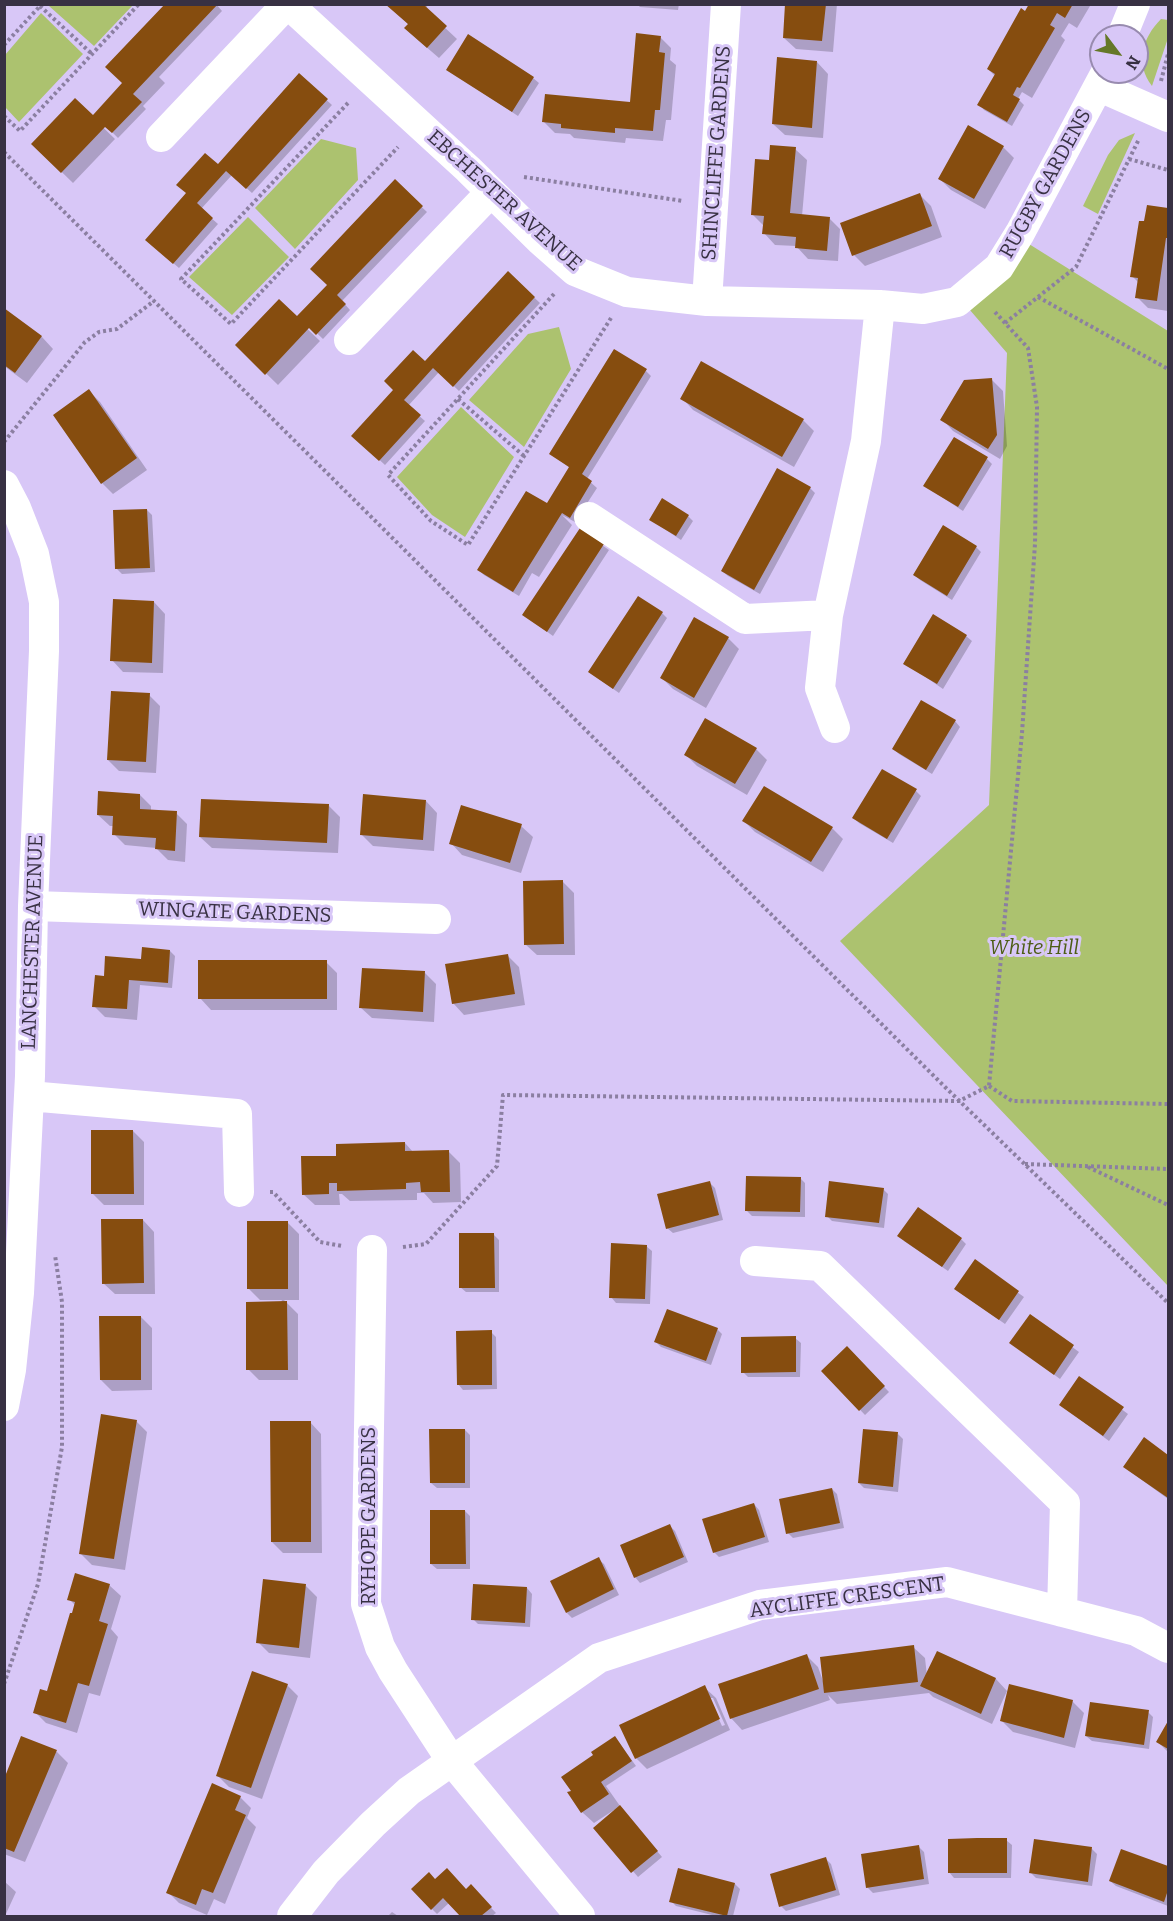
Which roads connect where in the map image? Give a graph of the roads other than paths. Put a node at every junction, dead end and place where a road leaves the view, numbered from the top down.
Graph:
1 (287, 4) edge
2 (726, 4) edge
3 (1135, 4) edge
4 (1127, 24) edge
5 (1101, 84) edge
6 (1110, 84) edge
7 (1161, 113) edge
8 (161, 137) dead end
9 (491, 192) junction
10 (975, 289) joint
11 (706, 301) junction
12 (880, 305) junction
13 (349, 340) dead end
14 (4, 485) edge
15 (589, 517) dead end
16 (828, 615) junction
17 (835, 728) dead end
18 (33, 906) junction
19 (436, 919) dead end
20 (21, 1082) edge
21 (239, 1192) road end
22 (372, 1250) road end
23 (755, 1261) dead end
24 (4, 1406) edge
25 (1062, 1612) junction
26 (1168, 1648) edge
27 (451, 1760) junction
28 (292, 1917) edge
29 (580, 1917) edge

1 - 8 street
1 - 9 street, EBCHESTER AVENUE
2 - 11 street, SHINCLIFFE GARDENS
3 - 4 street
5 - 10 street, RUGBY GARDENS
6 - 7 street
9 - 11 street, EBCHESTER AVENUE
9 - 13 street
10 - 12 street, EBCHESTER AVENUE
11 - 12 street, EBCHESTER AVENUE
12 - 16 street
14 - 18 street, LANCHESTER AVENUE
15 - 16 street
16 - 17 street
18 - 19 street, WINGATE GARDENS
18 - 20 street, LANCHESTER AVENUE
20 - 21 street
20 - 24 street, LANCHESTER AVENUE
22 - 27 street, RYHOPE GARDENS
23 - 25 street
25 - 26 street, AYCLIFFE CRESCENT
25 - 27 street, AYCLIFFE CRESCENT
27 - 28 street, AYCLIFFE CRESCENT
27 - 29 street, RYHOPE GARDENS

